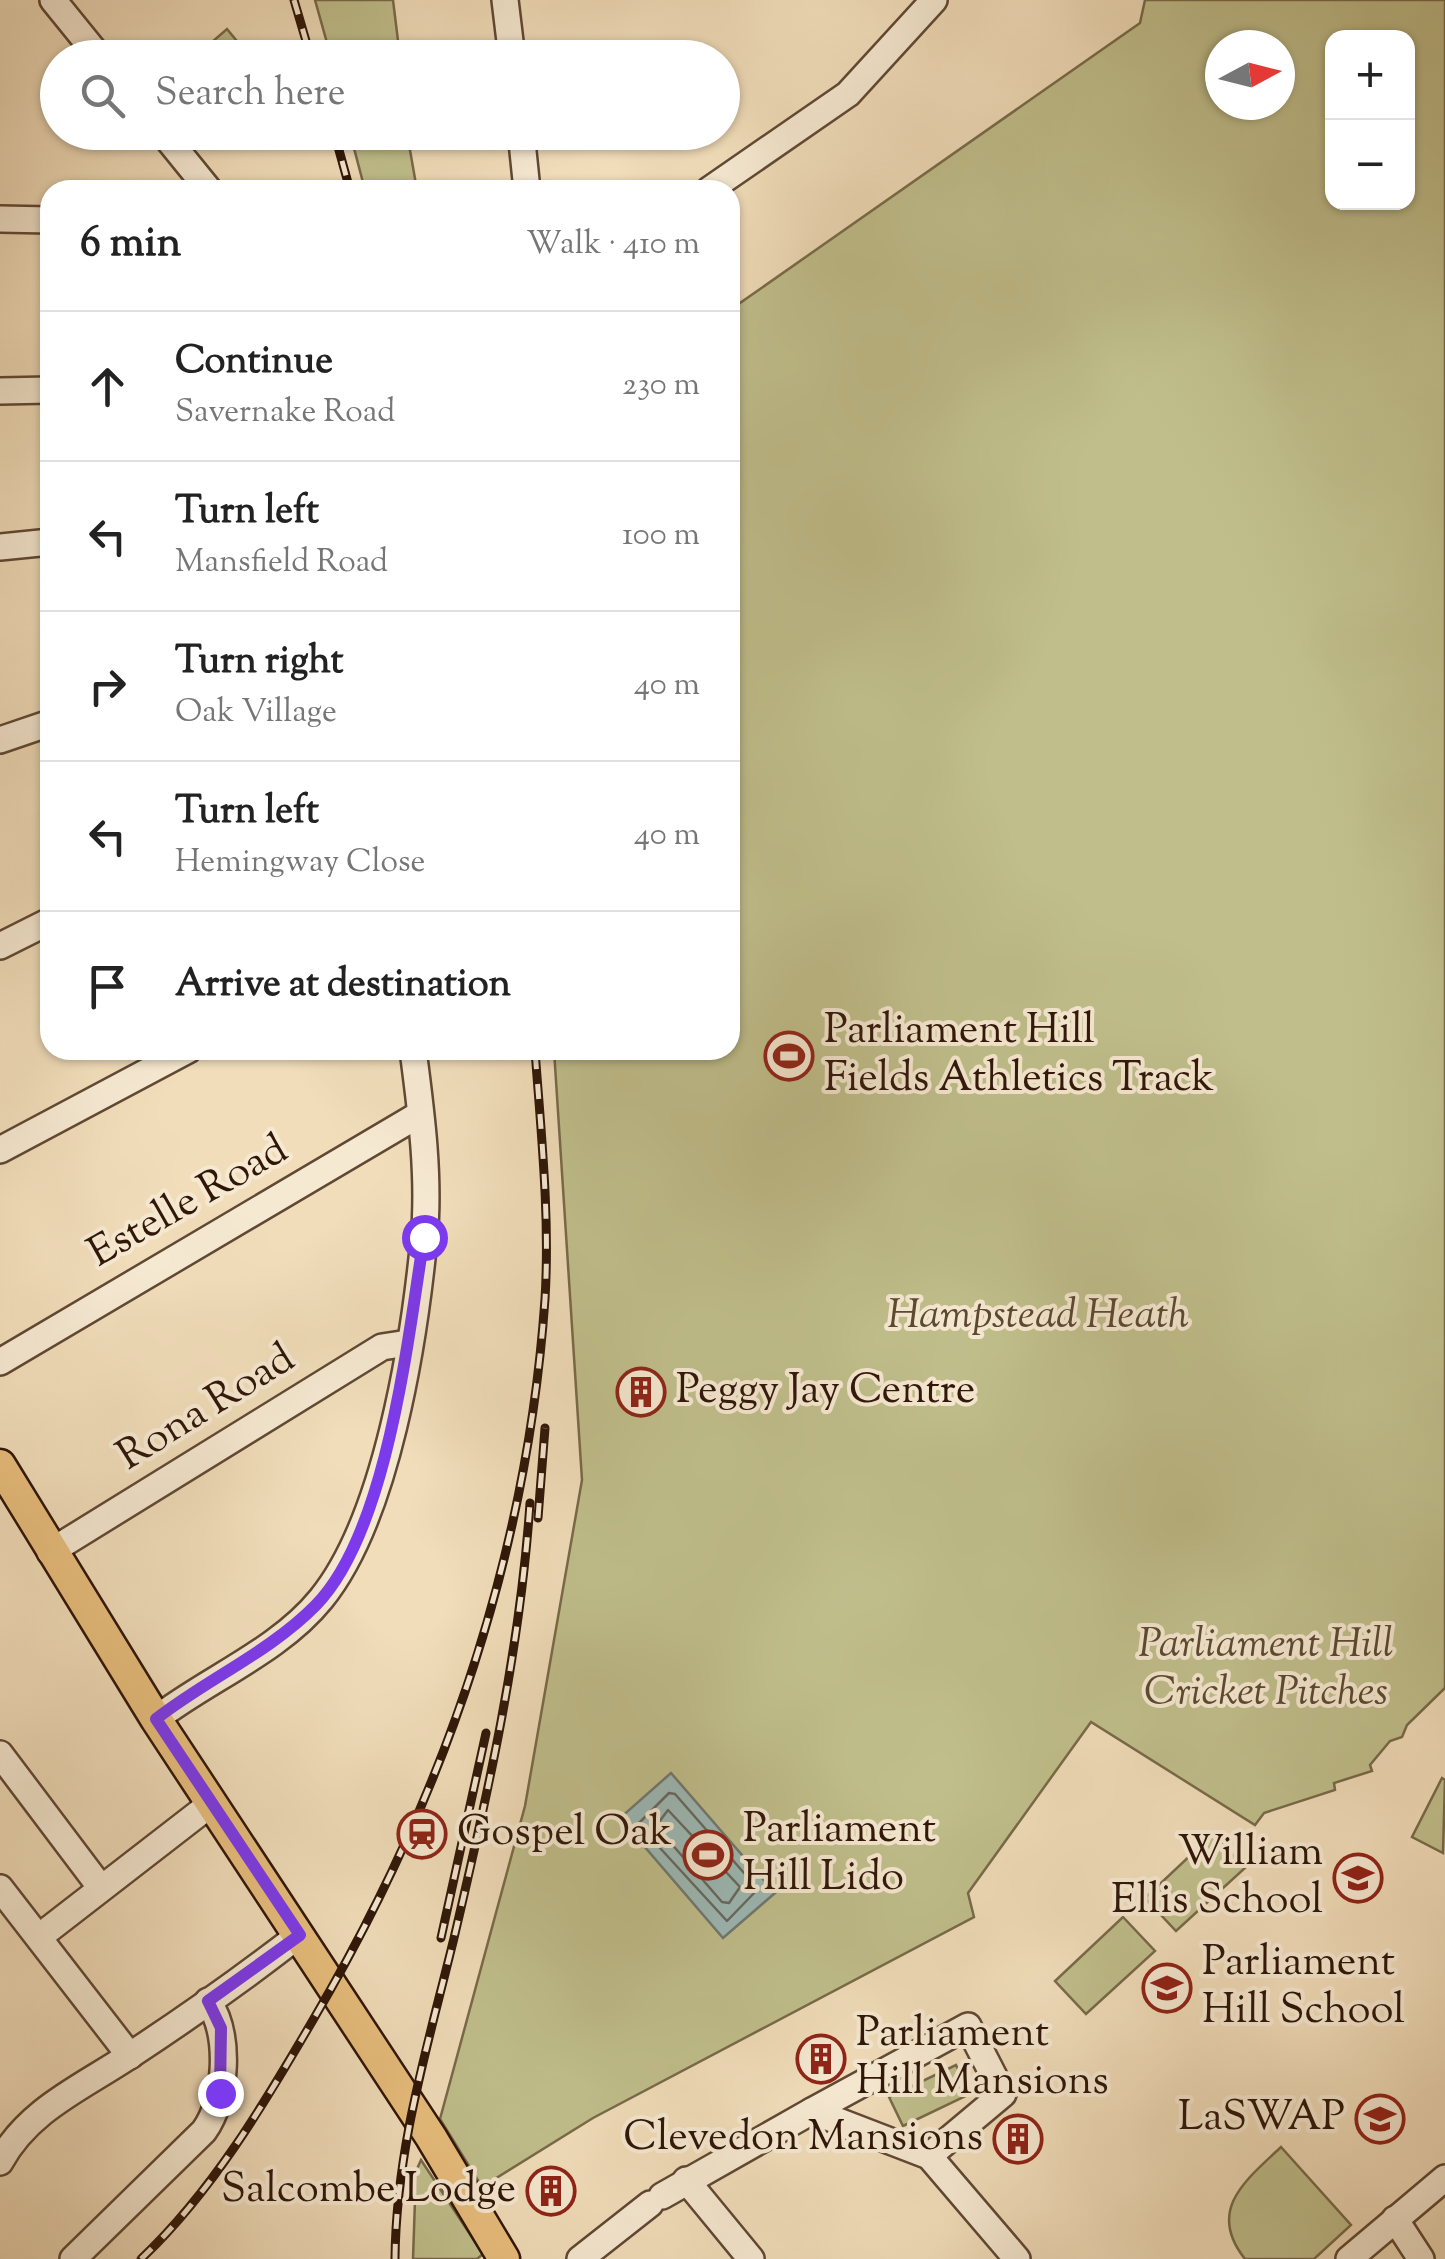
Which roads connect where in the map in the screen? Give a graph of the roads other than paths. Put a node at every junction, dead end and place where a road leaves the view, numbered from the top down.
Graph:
1 (53, 0) edge
2 (505, 0) edge
3 (934, 0) edge
4 (85, 40) edge
5 (510, 40) edge
6 (177, 150) edge
7 (522, 150) edge
8 (201, 180) edge
9 (527, 180) edge
10 (723, 180) edge
11 (0, 219) edge
12 (40, 220) edge
13 (40, 390) edge
14 (0, 391) edge
15 (40, 543) edge
16 (0, 546) edge
17 (40, 726) edge
18 (0, 740) edge
19 (40, 926) edge
20 (0, 946) edge
21 (169, 1060) edge
22 (414, 1060) edge
23 (420, 1114) junction
24 (0, 1150) edge
25 (408, 1343) junction
26 (0, 1362) edge
27 (0, 1466) edge
28 (50, 1552) junction
29 (156, 1719) junction
30 (0, 1754) edge
31 (212, 1803) junction
32 (0, 1888) edge
33 (100, 1888) junction
34 (9, 1916) edge
35 (300, 1935) junction
36 (39, 1937) junction
37 (208, 2001) junction
38 (130, 2056) junction
39 (812, 2111) junction
40 (928, 2156) junction
41 (0, 2162) edge
42 (1445, 2178) edge
43 (686, 2180) junction
44 (1395, 2219) junction
45 (73, 2259) edge
46 (504, 2259) edge
47 (580, 2259) edge
48 (751, 2259) edge
49 (1017, 2259) edge
50 (1348, 2259) edge
51 (1421, 2259) edge

1 - 4 street
2 - 5 street
3 - 10 street
6 - 8 street
7 - 9 street
11 - 12 street
13 - 14 street
15 - 16 street
17 - 18 street
19 - 20 street
21 - 24 street
22 - 23 street
23 - 25 street
23 - 26 street, Estelle Road
25 - 28 street, Rona Road
25 - 29 street
27 - 28 main road
28 - 29 main road
29 - 31 main road
30 - 33 street
31 - 33 street
31 - 35 main road
32 - 34 street
33 - 36 street
34 - 36 street
35 - 37 street
35 - 46 main road
36 - 38 street
37 - 38 street
37 - 45 street
38 - 41 street
39 - 40 street
39 - 40 street
39 - 43 street
40 - 49 street
42 - 44 street
43 - 47 street
43 - 48 street
44 - 50 street
44 - 51 street

